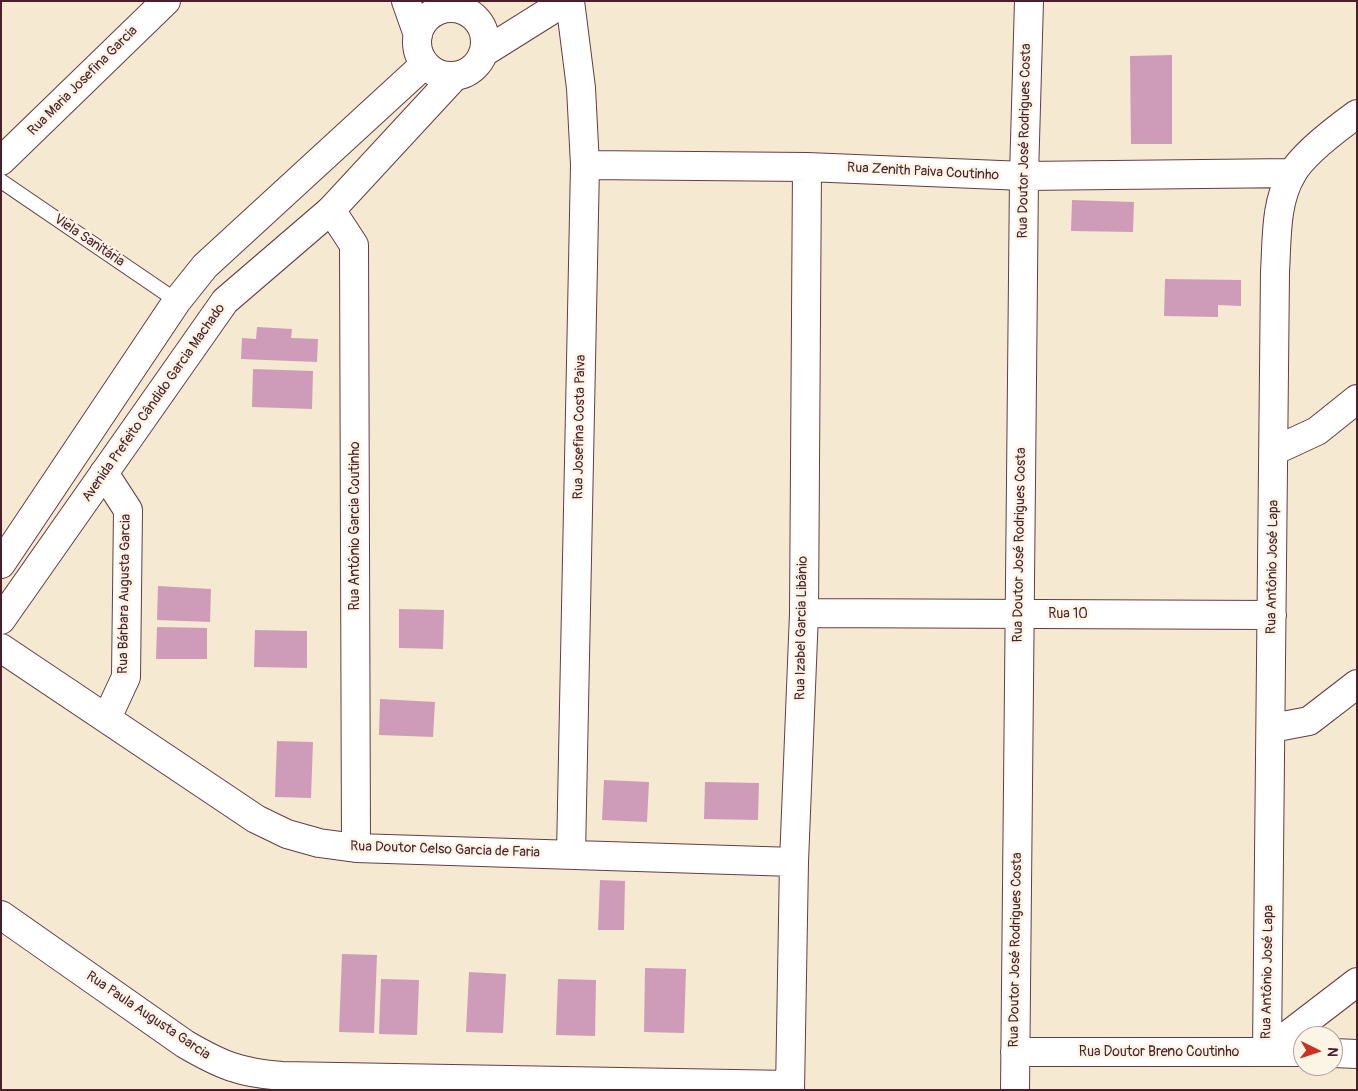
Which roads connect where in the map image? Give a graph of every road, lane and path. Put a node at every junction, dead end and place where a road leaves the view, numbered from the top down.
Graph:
1 (406, 1) edge
2 (566, 1) edge
3 (570, 1) edge
4 (1029, 1) edge
5 (156, 5) edge
6 (464, 6) edge
7 (418, 35) junction
8 (483, 53) junction
9 (425, 64) junction
10 (455, 76) junction
11 (1357, 114) edge
12 (1, 162) edge
13 (585, 166) junction
14 (807, 166) junction
15 (1292, 173) junction
16 (1024, 176) junction
17 (1, 181) edge
18 (331, 210) junction
19 (177, 301) junction
20 (1357, 398) edge
21 (1274, 451) junction
22 (104, 473) junction
23 (1, 564) edge
24 (804, 613) junction
25 (1019, 614) junction
26 (1272, 615) junction
27 (1, 620) edge
28 (1, 648) edge
29 (1357, 684) edge
30 (107, 718) junction
31 (1272, 728) junction
32 (356, 848) junction
33 (571, 854) junction
34 (794, 862) junction
35 (1, 915) edge
36 (1357, 982) edge
37 (1267, 1051) junction
38 (1015, 1052) junction
39 (1293, 1052) edge
40 (1343, 1053) edge
41 (1357, 1054) edge
42 (790, 1087) edge
43 (1014, 1090) edge

1 - 7 street
2 - 8 street, Avenida Prefeito Cândido Garcia Machado
3 - 13 street, Rua Josefina Costa Paiva
4 - 16 street, Rua Doutor José Rodrigues Costa
5 - 12 street, Rua Maria Josefina Garcia
6 - 7 street
6 - 8 street
7 - 9 street
8 - 10 street, Avenida Prefeito Cândido Garcia Machado
9 - 10 street
9 - 19 street
10 - 18 street, Avenida Prefeito Cândido Garcia Machado
11 - 15 street, Rua Antônio José Lapa
13 - 14 street, Rua Zenith Paiva Coutinho
13 - 33 street, Rua Josefina Costa Paiva
14 - 16 street, Rua Zenith Paiva Coutinho
14 - 24 street, Rua Izabel Garcia Libânio
15 - 16 street, Rua Zenith Paiva Coutinho
15 - 21 street, Rua Antônio José Lapa
16 - 25 street, Rua Doutor José Rodrigues Costa
17 - 19 lane, Viela Sanitária
18 - 22 street, Avenida Prefeito Cândido Garcia Machado
18 - 32 street, Rua Antônio Garcia Coutinho
19 - 23 street
20 - 21 street
21 - 26 street, Rua Antônio José Lapa
22 - 27 street, Avenida Prefeito Cândido Garcia Machado
22 - 30 street, Rua Bárbara Augusta Garcia
24 - 25 street, Rua 10
24 - 34 street, Rua Izabel Garcia Libânio
25 - 26 street, Rua 10
25 - 38 street, Rua Doutor José Rodrigues Costa
26 - 31 street, Rua Antônio José Lapa
28 - 30 street, Rua Doutor Celso Garcia de Faria
29 - 31 street
30 - 32 street, Rua Doutor Celso Garcia de Faria
31 - 37 street, Rua Antônio José Lapa
32 - 33 street, Rua Doutor Celso Garcia de Faria
33 - 34 street, Rua Doutor Celso Garcia de Faria
34 - 42 street, Rua Izabel Garcia Libânio
35 - 42 street, Rua Paula Augusta Garcia
36 - 37 street
37 - 38 street, Rua Doutor Breno Coutinho
37 - 39 street, Rua Doutor Breno Coutinho
38 - 43 street, Rua Doutor José Rodrigues Costa
40 - 41 street

